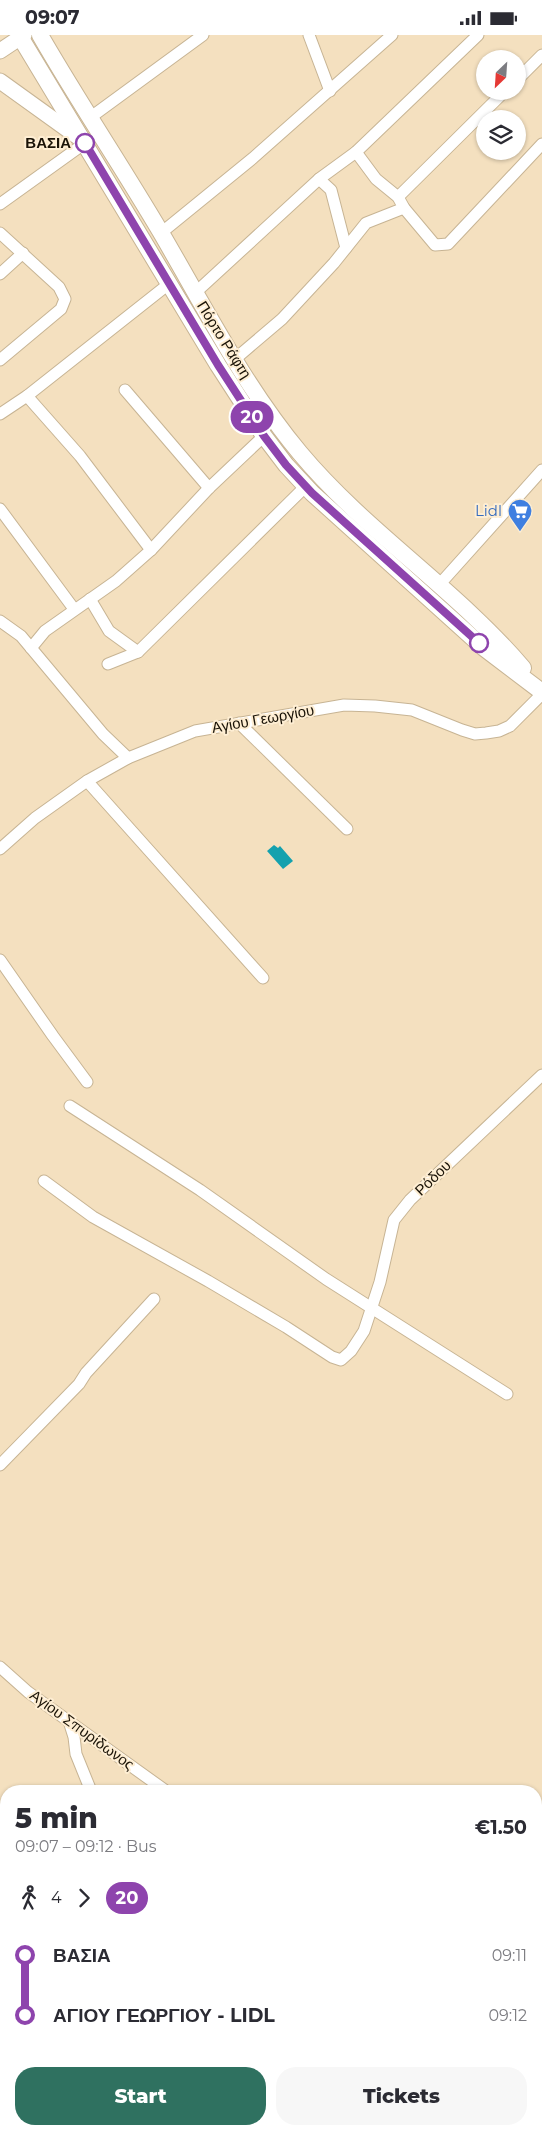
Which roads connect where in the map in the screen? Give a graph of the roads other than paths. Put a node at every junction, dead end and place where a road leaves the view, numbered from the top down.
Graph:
1 (40, 35) edge
2 (203, 35) edge
3 (309, 35) edge
4 (392, 35) edge
5 (478, 35) edge
6 (21, 36) edge
7 (0, 51) edge
8 (542, 55) edge
9 (526, 71) edge
10 (0, 81) edge
11 (330, 91) junction
12 (496, 100) edge
13 (91, 117) junction
14 (85, 143) junction
15 (542, 144) edge
16 (356, 152) junction
17 (319, 179) junction
18 (398, 197) junction
19 (0, 204) edge
20 (404, 208) junction
21 (0, 233) edge
22 (161, 233) junction
23 (346, 248) junction
24 (23, 253) junction
25 (0, 274) edge
26 (170, 283) junction
27 (195, 293) junction
28 (235, 359) junction
29 (0, 360) edge
30 (125, 390) dead end
31 (27, 395) junction
32 (0, 413) edge
33 (264, 436) junction
34 (542, 470) edge
35 (306, 486) junction
36 (208, 488) junction
37 (0, 509) edge
38 (151, 550) junction
39 (439, 585) junction
40 (90, 599) junction
41 (74, 609) junction
42 (0, 621) edge
43 (31, 648) junction
44 (138, 652) junction
45 (108, 664) dead end
46 (542, 692) edge
47 (239, 723) junction
48 (128, 758) junction
49 (87, 781) junction
50 (347, 829) dead end
51 (0, 849) edge
52 (0, 960) edge
53 (263, 978) dead end
54 (542, 1075) edge
55 (87, 1082) dead end
56 (70, 1106) dead end
57 (44, 1181) dead end
58 (154, 1299) dead end
59 (372, 1309) junction
60 (508, 1394) dead end
61 (0, 1465) edge
62 (0, 1667) edge
63 (69, 1721) junction
64 (89, 1785) edge
65 (158, 1785) edge

1 - 13 main road, Πόρτο Ράφτη
2 - 13 street
3 - 11 street
4 - 11 street
5 - 16 street
6 - 7 street
6 - 14 main road, Πόρτο Ράφτη
8 - 9 street
10 - 14 street
11 - 22 street
12 - 18 street
13 - 22 main road, Πόρτο Ράφτη
14 - 19 street
14 - 26 main road, Πόρτο Ράφτη
15 - 20 street
16 - 17 street
16 - 18 street
17 - 23 street
17 - 27 street
18 - 20 street
20 - 23 street
21 - 24 street
22 - 27 main road, Πόρτο Ράφτη
23 - 28 street
24 - 25 street
24 - 29 street
26 - 31 street
26 - 33 main road, Πόρτο Ράφτη
27 - 28 main road, Πόρτο Ράφτη
28 - 39 main road, Πόρτο Ράφτη
30 - 36 street
31 - 32 street
31 - 38 street
33 - 35 main road, Πόρτο Ράφτη
33 - 36 street
34 - 39 street
35 - 44 street
35 - 46 main road, Πόρτο Ράφτη
36 - 38 street
37 - 41 street
38 - 40 street
39 - 46 main road, Πόρτο Ράφτη
40 - 41 street
40 - 44 street
41 - 43 street
42 - 43 street
43 - 48 street
44 - 45 street
46 - 47 street, Αγίου Γεωργίου
47 - 48 street, Αγίου Γεωργίου
47 - 50 street
48 - 49 street, Αγίου Γεωργίου
49 - 51 street, Αγίου Γεωργίου
49 - 53 street
52 - 55 street
54 - 59 street, Ρόδου
56 - 59 street
57 - 59 street, Ρόδου
58 - 61 street
59 - 60 street
62 - 63 street, Αγίου Σπυρίδωνος
63 - 64 street
63 - 65 street, Αγίου Σπυρίδωνος

